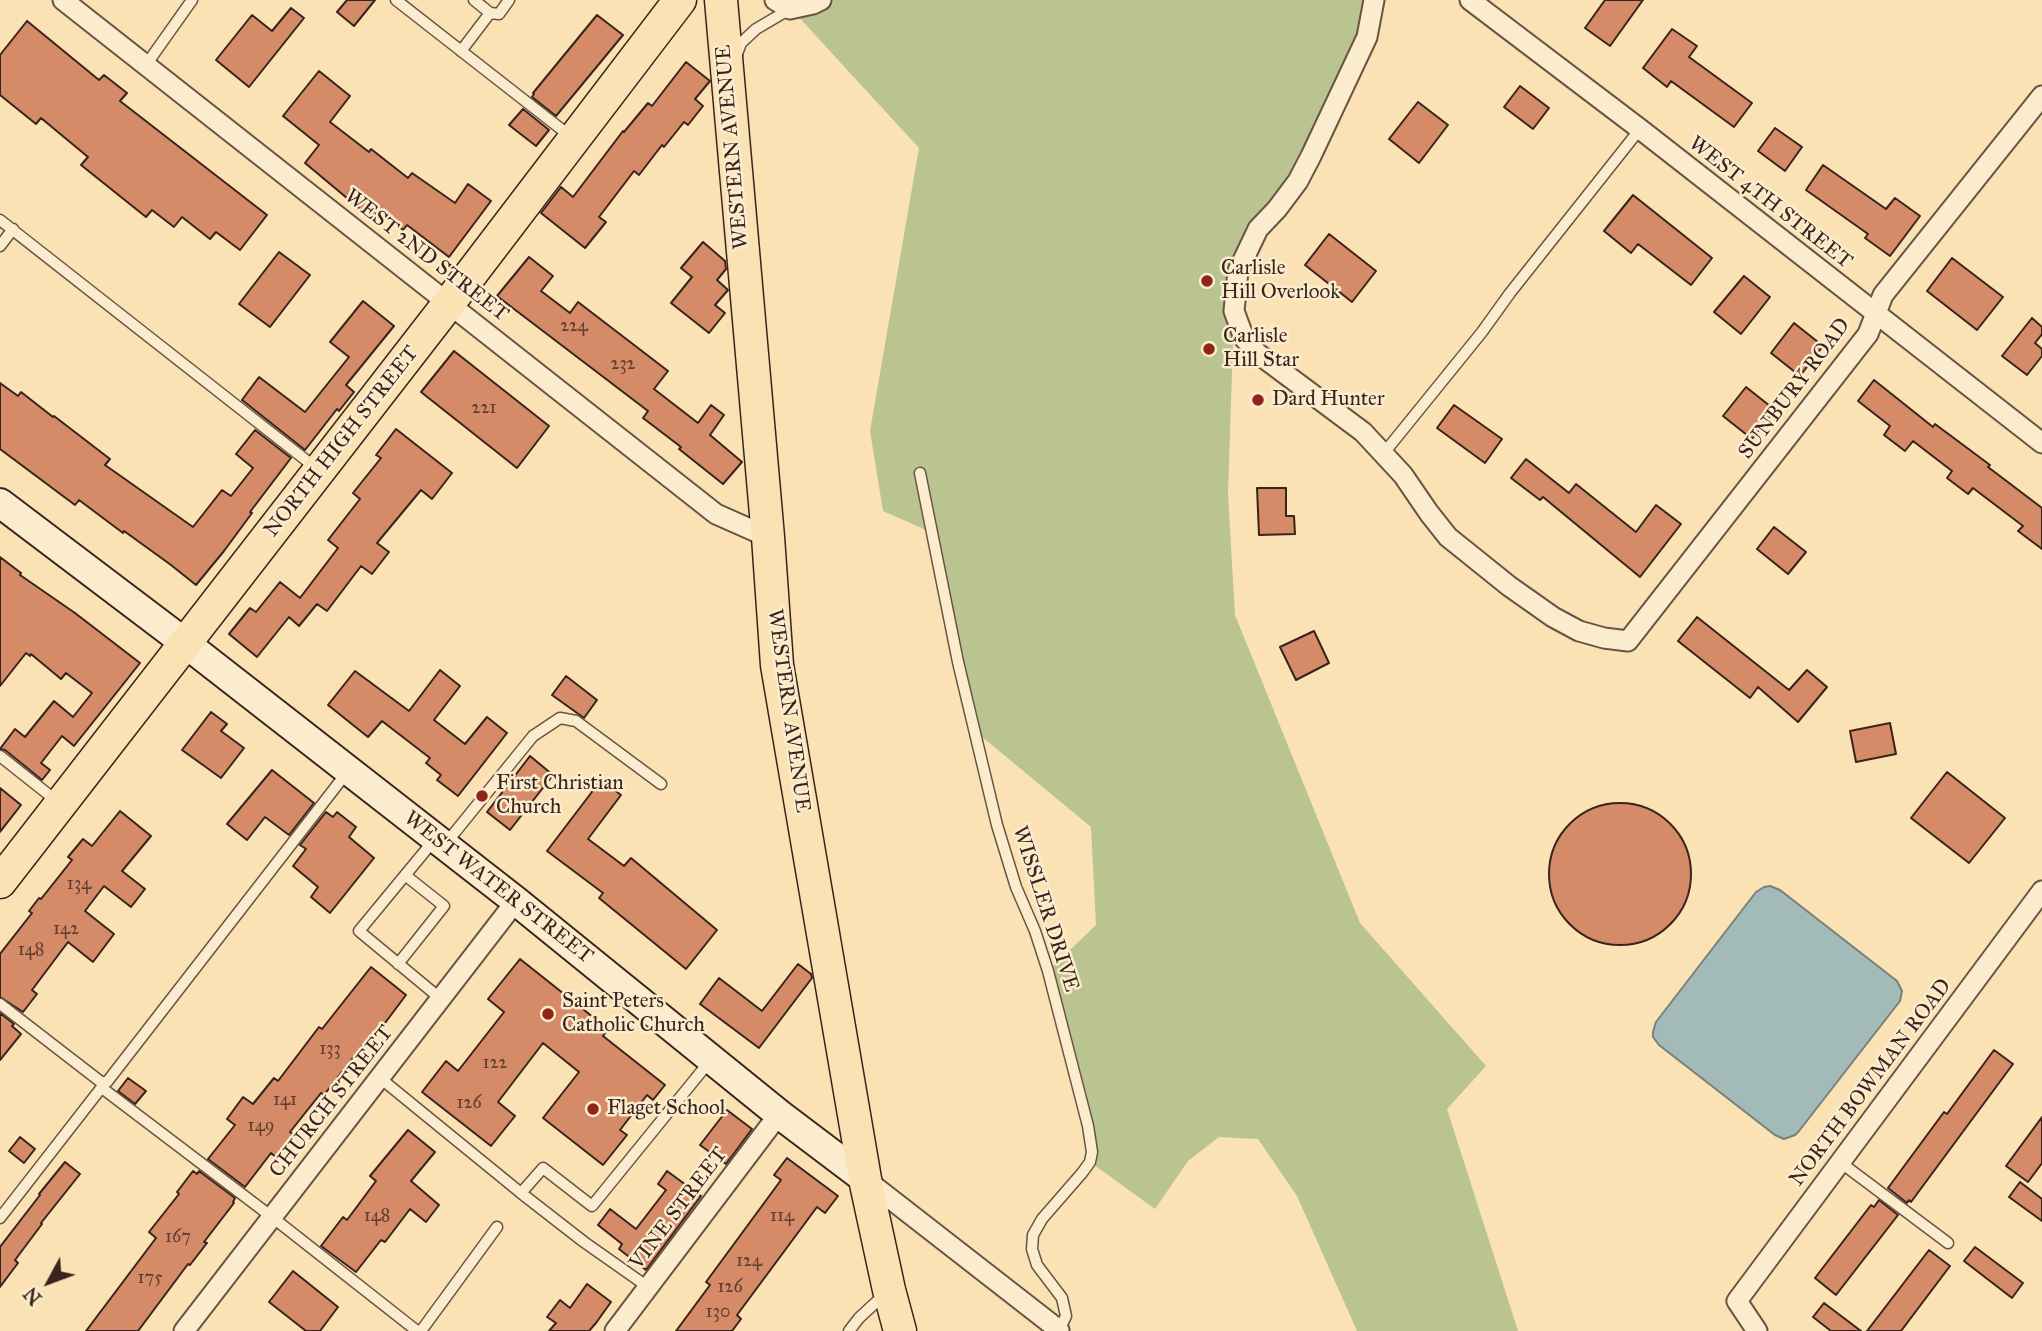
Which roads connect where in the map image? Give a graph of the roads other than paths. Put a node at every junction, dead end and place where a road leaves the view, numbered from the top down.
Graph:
1 (63, 0) edge
2 (192, 0) edge
3 (396, 0) edge
4 (474, 0) edge
5 (509, 0) edge
6 (680, 0) edge
7 (721, 0) edge
8 (821, 0) edge
9 (1374, 0) edge
10 (1470, 0) edge
11 (783, 4) edge
12 (490, 13) junction
13 (461, 51) junction
14 (146, 65) junction
15 (727, 80) junction
16 (2042, 96) edge
17 (1640, 129) junction
18 (574, 139) junction
19 (0, 220) edge
20 (13, 229) junction
21 (0, 246) edge
22 (449, 303) junction
23 (1876, 315) junction
24 (2042, 443) edge
25 (1384, 453) junction
26 (320, 471) junction
27 (920, 472) dead end
28 (0, 503) edge
29 (768, 537) junction
30 (185, 643) junction
31 (0, 756) edge
32 (348, 771) junction
33 (661, 784) dead end
34 (61, 804) junction
35 (440, 842) junction
36 (405, 875) junction
37 (0, 882) edge
38 (2042, 891) edge
39 (516, 901) junction
40 (398, 964) junction
41 (441, 999) junction
42 (0, 1004) edge
43 (711, 1059) junction
44 (380, 1078) junction
45 (105, 1084) junction
46 (779, 1114) junction
47 (1840, 1162) junction
48 (866, 1179) junction
49 (521, 1193) junction
50 (272, 1217) junction
51 (0, 1218) edge
52 (497, 1227) dead end
53 (1948, 1243) dead end
54 (648, 1287) junction
55 (889, 1290) junction
56 (184, 1331) edge
57 (419, 1331) edge
58 (615, 1331) edge
59 (849, 1331) edge
60 (900, 1331) edge
61 (1059, 1331) edge
62 (1757, 1331) edge

1 - 14 street, WEST 2ND STREET
2 - 14 lane
3 - 13 lane
4 - 12 lane
5 - 12 lane
6 - 18 main road, NORTH HIGH STREET
7 - 15 main road, WESTERN AVENUE
8 - 11 street
9 - 25 street
10 - 17 street, WEST 4TH STREET
11 - 15 lane
12 - 13 lane
13 - 18 lane
14 - 22 street, WEST 2ND STREET
15 - 29 main road, WESTERN AVENUE
16 - 23 street, SUNBURY ROAD
17 - 23 street, WEST 4TH STREET
17 - 25 lane
18 - 22 main road, NORTH HIGH STREET
19 - 20 lane
20 - 21 lane
20 - 26 lane
22 - 26 main road, NORTH HIGH STREET
22 - 29 street, WEST 2ND STREET
23 - 24 street, WEST 4TH STREET
23 - 25 street, SUNBURY ROAD
26 - 30 main road, NORTH HIGH STREET
27 - 61 lane, WISSLER DRIVE
28 - 30 street, WEST WATER STREET
29 - 48 main road, WESTERN AVENUE
30 - 32 street, WEST WATER STREET
30 - 34 main road, NORTH HIGH STREET
31 - 34 lane
32 - 35 street, WEST WATER STREET
32 - 45 lane
33 - 35 lane
34 - 37 main road, NORTH HIGH STREET
35 - 36 lane
35 - 39 street, WEST WATER STREET
36 - 40 lane
36 - 40 lane
38 - 47 street, NORTH BOWMAN ROAD
39 - 41 street, CHURCH STREET
39 - 43 street, WEST WATER STREET
40 - 41 lane
41 - 44 street, CHURCH STREET
42 - 45 lane
43 - 46 street, WEST WATER STREET
43 - 49 lane
44 - 49 lane
44 - 50 street, CHURCH STREET
45 - 50 lane
45 - 51 lane
46 - 48 street, WEST WATER STREET
46 - 54 street, VINE STREET
47 - 53 lane
47 - 62 street, NORTH BOWMAN ROAD
48 - 55 main road, WESTERN AVENUE
48 - 61 street, WEST WATER STREET
49 - 54 lane
50 - 56 street, CHURCH STREET
50 - 57 lane
52 - 57 lane
54 - 58 street, VINE STREET
55 - 59 lane
55 - 60 main road, WESTERN AVENUE

